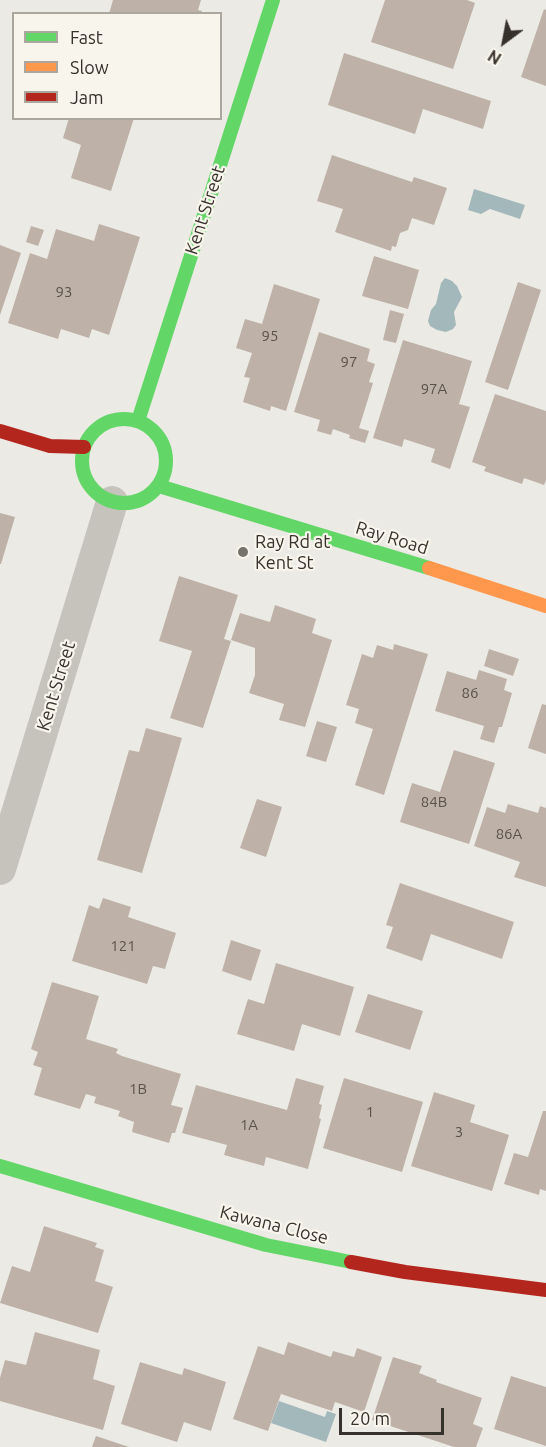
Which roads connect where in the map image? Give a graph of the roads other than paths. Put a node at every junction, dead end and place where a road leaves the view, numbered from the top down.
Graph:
1 (273, 0) edge
2 (138, 421) junction
3 (0, 431) edge
4 (84, 447) junction
5 (159, 486) junction
6 (112, 502) junction
7 (546, 606) edge
8 (0, 869) edge
9 (0, 1166) edge
10 (546, 1290) edge

1 - 2 street, Kent Street
2 - 4 street
2 - 5 street
3 - 4 street
4 - 6 street
5 - 6 street
5 - 7 street, Ray Road
6 - 8 street, Kent Street
9 - 10 street, Kawana Close

